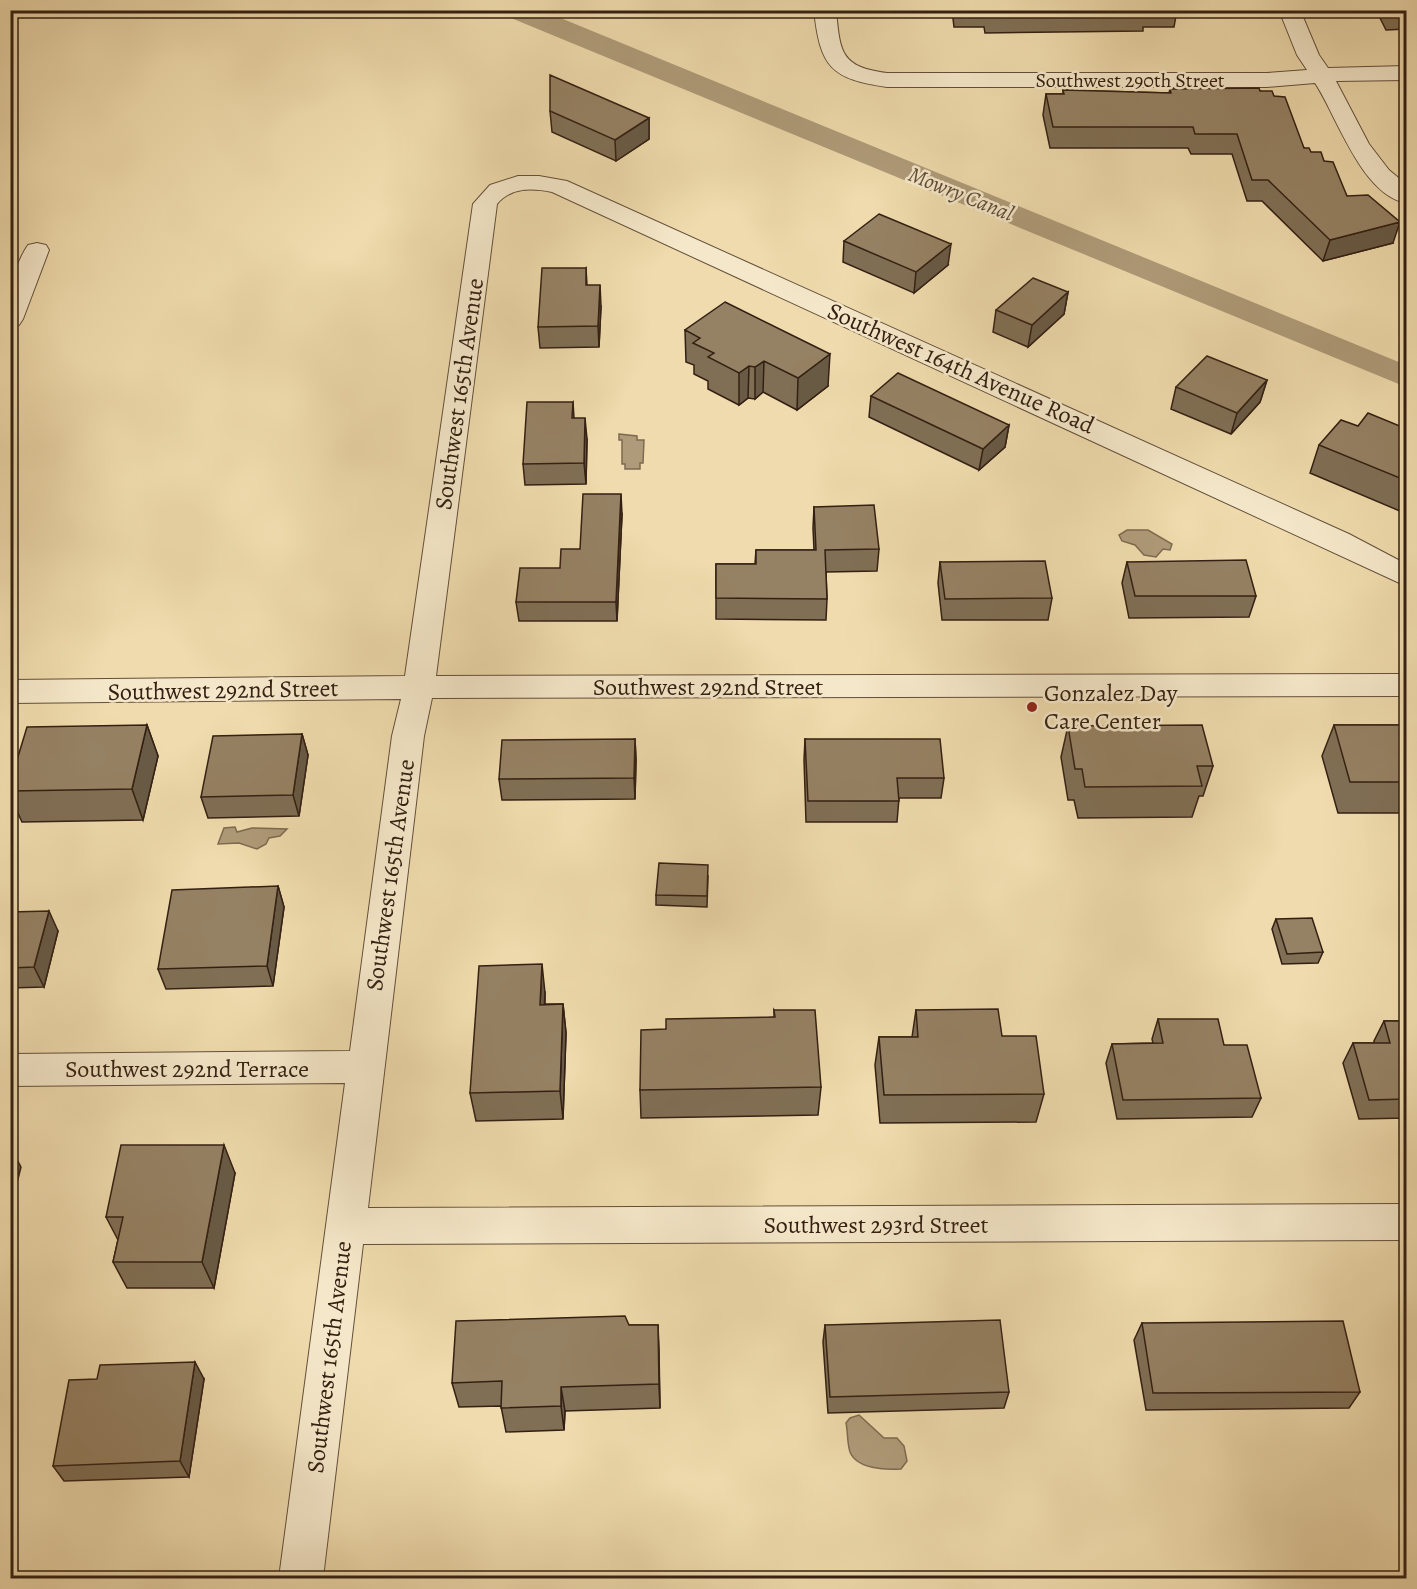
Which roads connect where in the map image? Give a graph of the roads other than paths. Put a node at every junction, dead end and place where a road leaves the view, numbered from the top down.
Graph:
1 (825, 10) edge
2 (1289, 10) edge
3 (1407, 73) edge
4 (1322, 75) junction
5 (508, 185) joint
6 (1407, 196) edge
7 (37, 250) dead end
8 (10, 319) edge
9 (1407, 576) edge
10 (1407, 685) edge
11 (419, 687) junction
12 (10, 692) edge
13 (364, 1067) junction
14 (10, 1070) edge
15 (345, 1226) junction
16 (1406, 1226) edge
17 (301, 1578) edge

1 - 4 street, Southwest 290th Street
2 - 4 street
3 - 4 street, Southwest 290th Street
4 - 6 street
5 - 9 street, Southwest 164th Avenue Road
5 - 11 street, Southwest 165th Avenue
7 - 8 street
10 - 11 street, Southwest 292nd Street
11 - 12 street, Southwest 292nd Street
11 - 13 street, Southwest 165th Avenue
13 - 14 street, Southwest 292nd Terrace
13 - 15 street, Southwest 165th Avenue
15 - 16 street, Southwest 293rd Street
15 - 17 street, Southwest 165th Avenue

